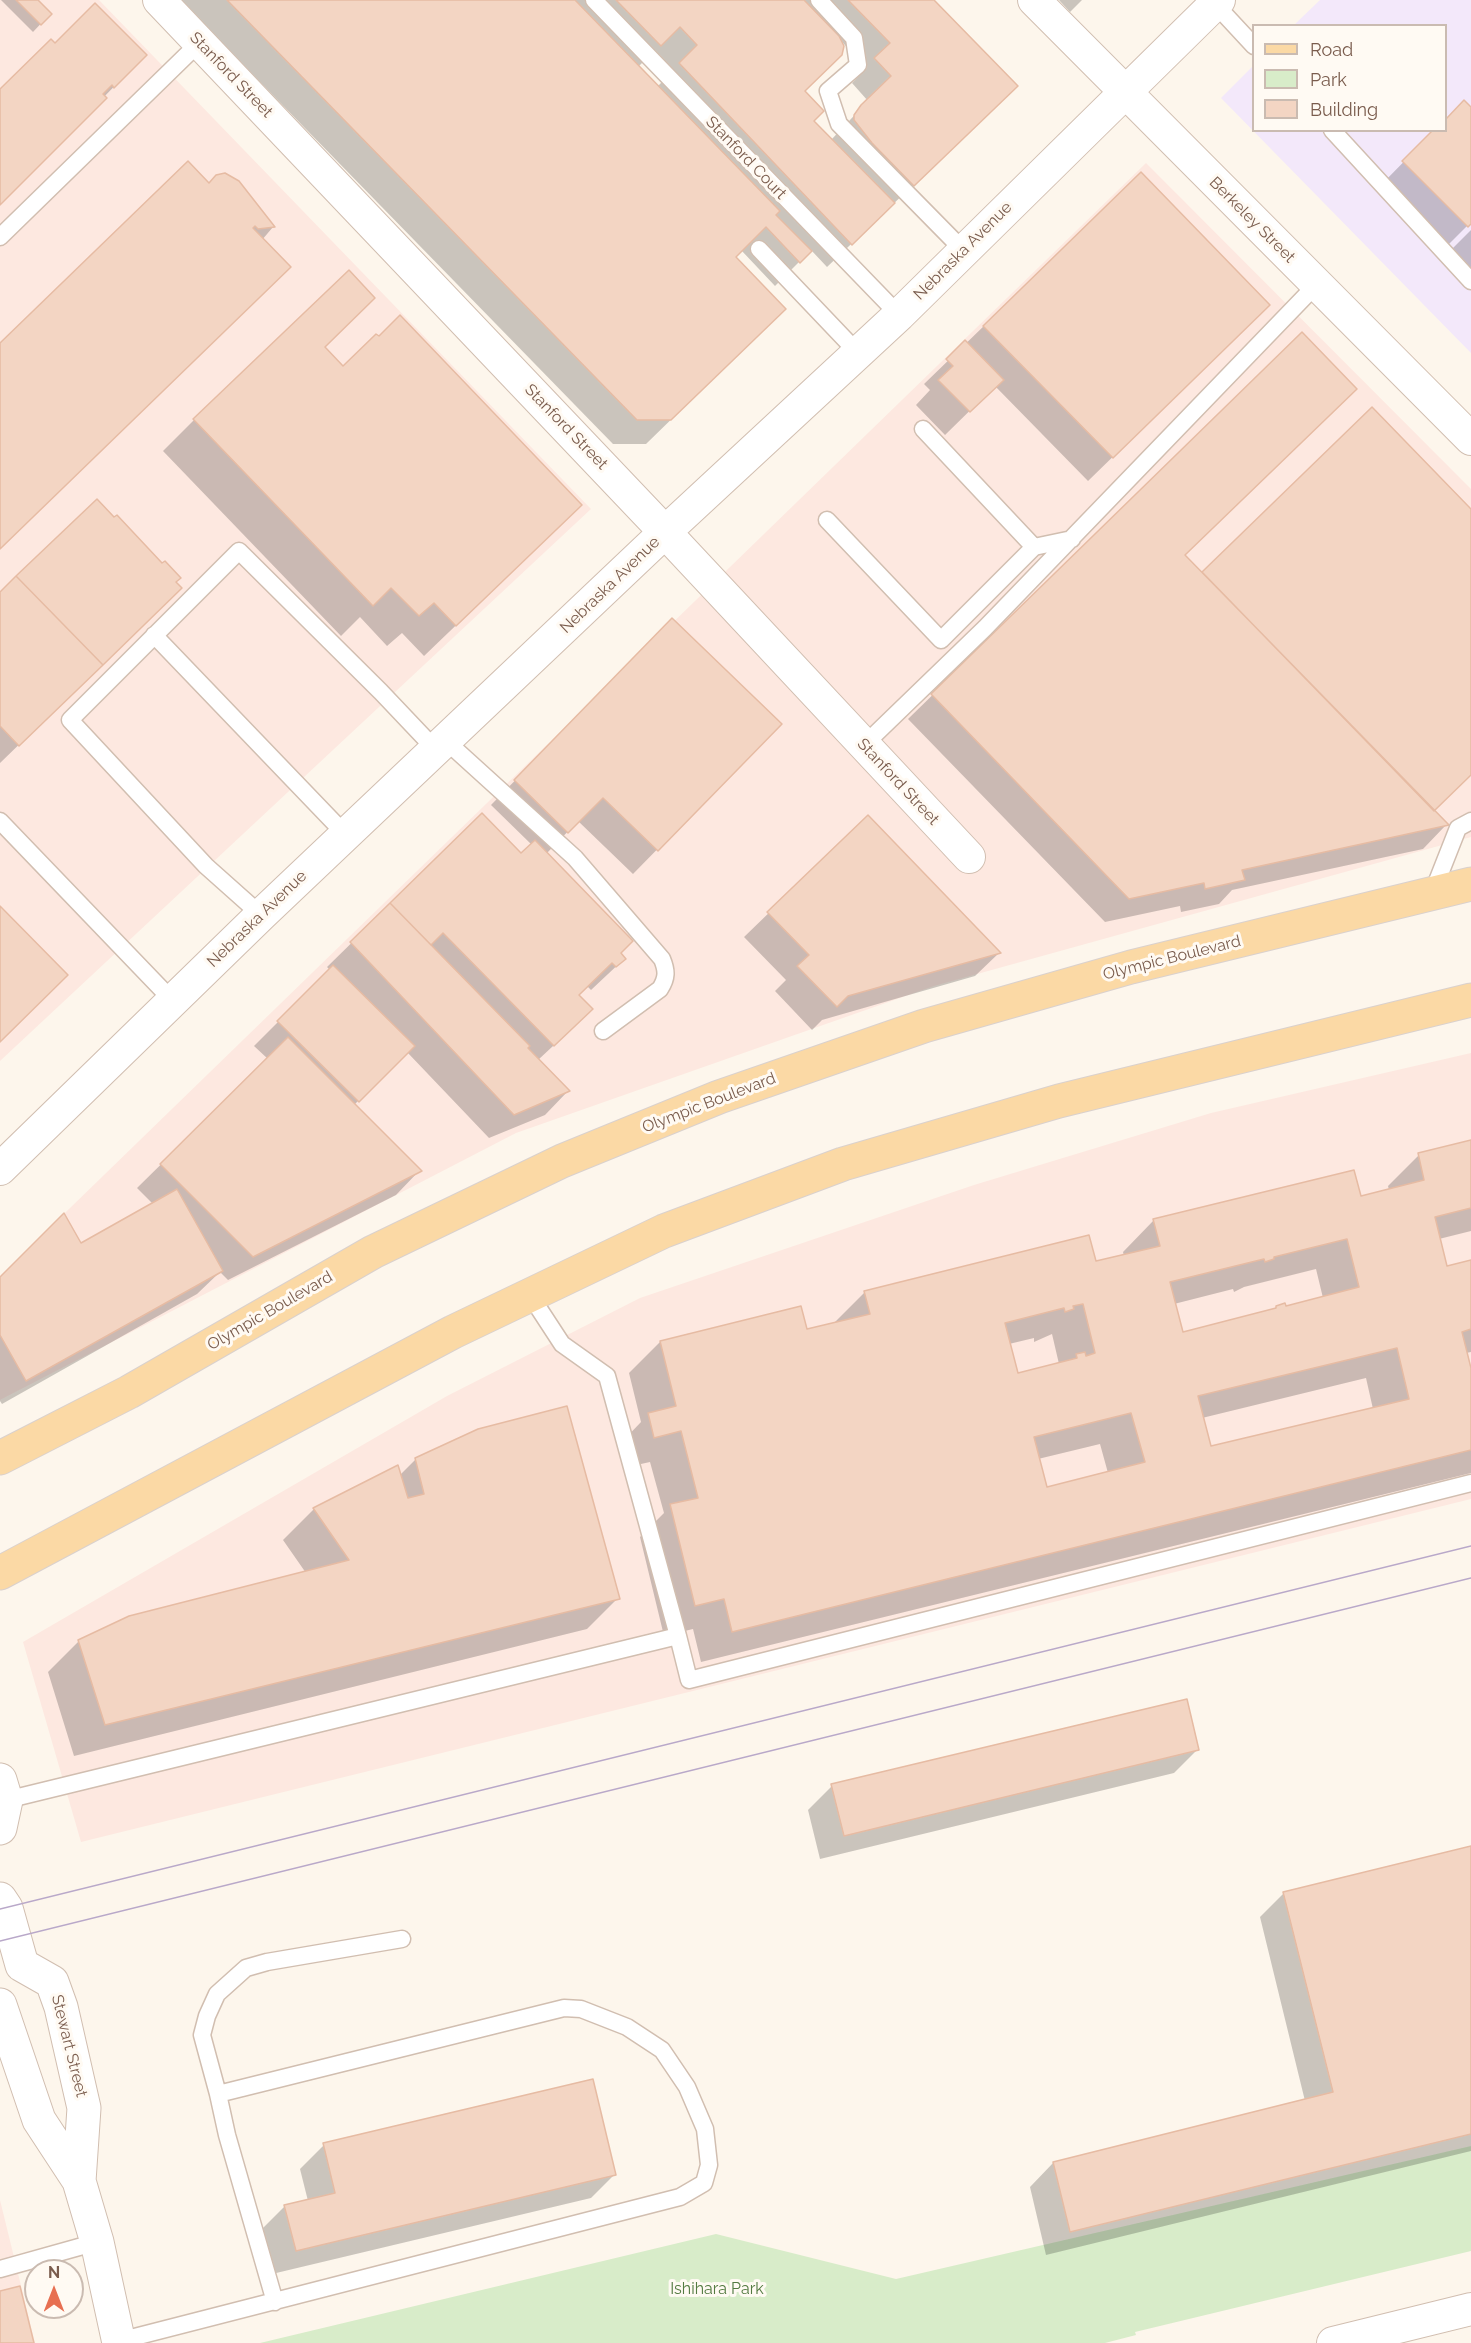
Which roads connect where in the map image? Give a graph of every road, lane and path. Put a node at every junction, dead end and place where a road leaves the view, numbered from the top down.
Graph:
1 (159, 0) edge
2 (594, 0) edge
3 (819, 0) edge
4 (1034, 0) edge
5 (1217, 2) edge
6 (200, 42) junction
7 (1252, 44) edge
8 (1124, 93) junction
9 (1334, 132) edge
10 (0, 237) edge
11 (759, 249) dead end
12 (963, 251) junction
13 (1471, 281) edge
14 (1316, 285) junction
15 (899, 315) junction
16 (858, 352) junction
17 (923, 429) dead end
18 (1471, 439) edge
19 (827, 520) dead end
20 (665, 532) junction
21 (1072, 539) junction
22 (1034, 547) junction
23 (154, 635) junction
24 (864, 745) junction
25 (441, 746) junction
26 (0, 821) edge
27 (1471, 821) edge
28 (346, 835) junction
29 (969, 858) dead end
30 (1471, 884) edge
31 (1432, 894) junction
32 (261, 915) junction
33 (172, 1000) junction
34 (1471, 1000) edge
35 (603, 1031) dead end
36 (0, 1170) edge
37 (530, 1295) junction
38 (0, 1458) edge
39 (1471, 1483) edge
40 (0, 1573) edge
41 (678, 1636) junction
42 (2, 1803) edge
43 (0, 1899) edge
44 (402, 1939) dead end
45 (22, 1965) junction
46 (0, 1996) edge
47 (3, 2026) edge
48 (218, 2094) junction
49 (79, 2181) junction
50 (97, 2242) junction
51 (0, 2269) edge
52 (275, 2302) junction
53 (1471, 2309) edge
54 (1424, 2332) edge
55 (119, 2342) edge
56 (1333, 2343) edge

1 - 6 street, Stanford Street
2 - 15 lane, Stanford Court
3 - 12 lane
4 - 8 street, Berkeley Street
5 - 7 lane
5 - 8 street, Nebraska Avenue
6 - 10 lane
6 - 20 street, Stanford Street
8 - 12 street, Nebraska Avenue
8 - 14 street, Berkeley Street
9 - 13 lane
11 - 16 lane
12 - 15 street, Nebraska Avenue
14 - 18 street, Berkeley Street
14 - 21 lane
15 - 16 street, Nebraska Avenue
16 - 20 street, Nebraska Avenue
17 - 22 lane
19 - 22 lane
20 - 24 street, Stanford Street
20 - 25 street, Nebraska Avenue
21 - 22 lane
21 - 24 lane
23 - 25 lane
23 - 28 lane
23 - 32 lane
24 - 29 street, Stanford Street
25 - 28 street, Nebraska Avenue
25 - 35 lane
26 - 33 lane
27 - 31 lane
28 - 32 street, Nebraska Avenue
30 - 31 main road, Olympic Boulevard
31 - 38 main road, Olympic Boulevard
32 - 33 street, Nebraska Avenue
33 - 36 street, Nebraska Avenue
34 - 37 main road
37 - 40 main road
37 - 41 lane
39 - 41 lane
41 - 42 lane
43 - 45 street
44 - 48 lane
45 - 46 street
45 - 49 street, Stewart Street
47 - 49 street, Stewart Street
48 - 52 lane
48 - 52 lane
49 - 50 street, Stewart Street
50 - 51 lane
50 - 55 street, Stewart Street
52 - 55 lane
53 - 54 street
54 - 56 street

